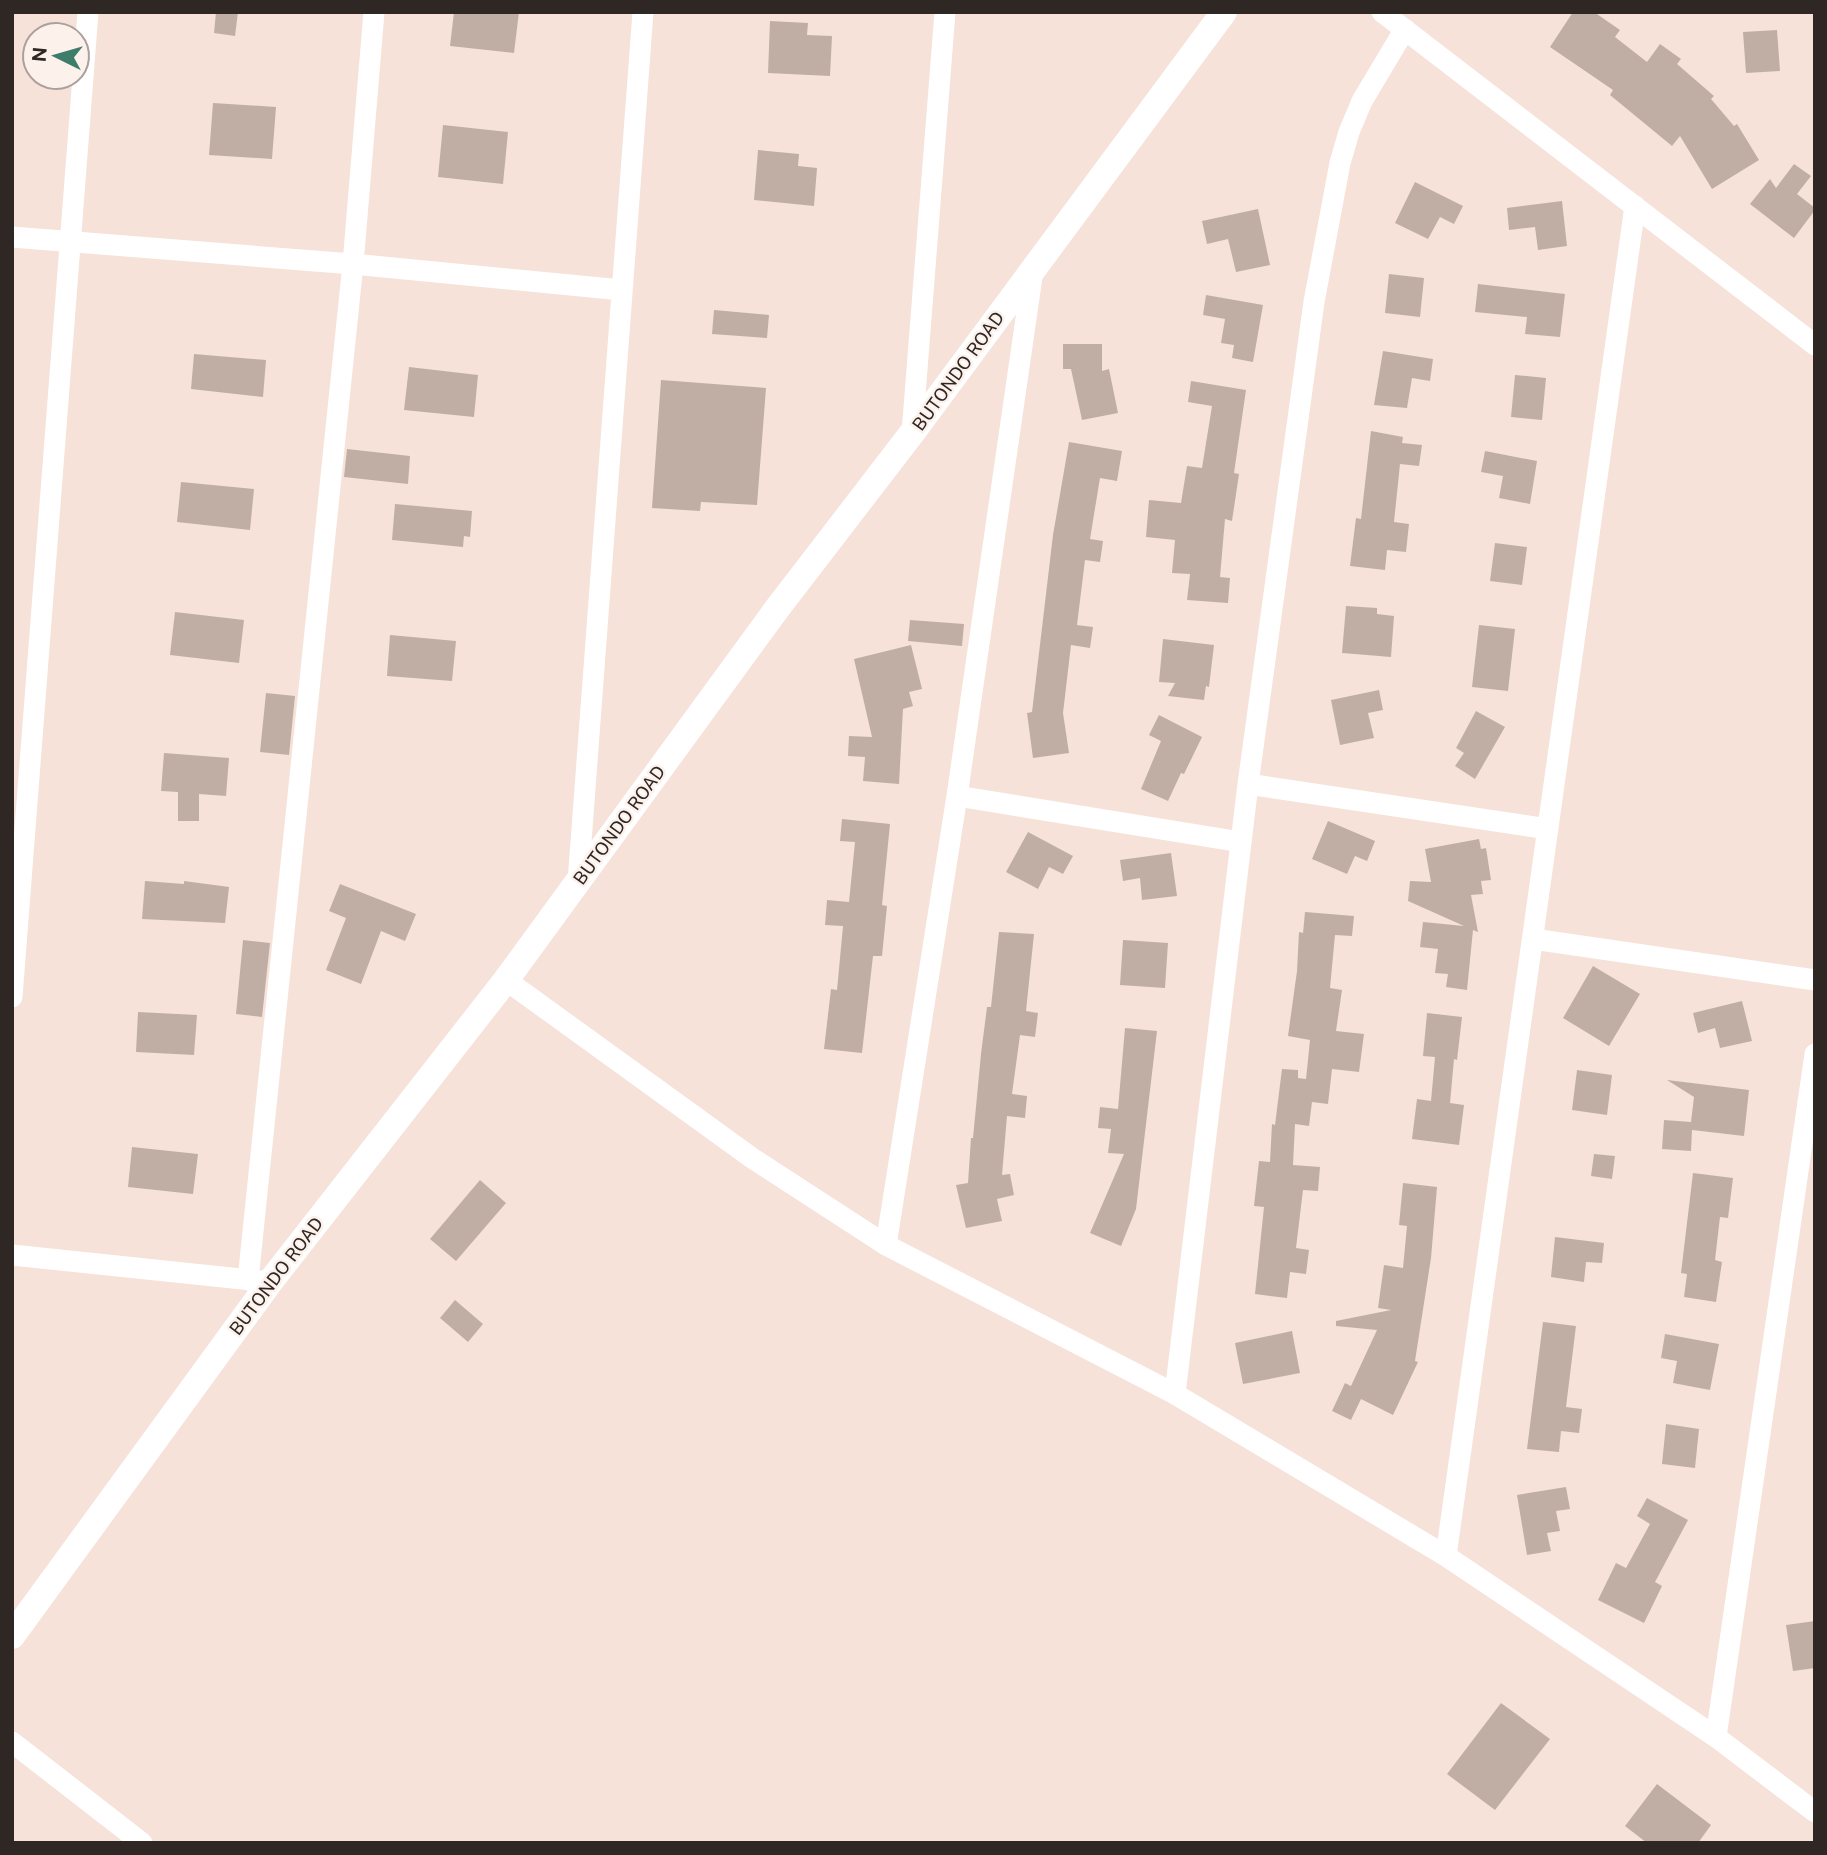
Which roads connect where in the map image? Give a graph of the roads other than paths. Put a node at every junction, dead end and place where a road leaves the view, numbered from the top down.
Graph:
1 (88, 12) edge
2 (374, 12) edge
3 (643, 12) edge
4 (946, 12) edge
5 (1224, 12) edge
6 (1382, 12) edge
7 (1405, 29) junction
8 (1635, 206) junction
9 (12, 237) edge
10 (69, 242) junction
11 (353, 264) junction
12 (1033, 270) junction
13 (622, 290) junction
14 (1815, 345) edge
15 (912, 433) junction
16 (1248, 784) junction
17 (957, 796) junction
18 (1548, 829) junction
19 (1241, 842) junction
20 (578, 882) junction
21 (1533, 939) junction
22 (1815, 979) edge
23 (506, 980) junction
24 (12, 998) edge
25 (1814, 1067) edge
26 (886, 1245) junction
27 (12, 1255) edge
28 (259, 1281) junction
29 (1175, 1394) junction
30 (1446, 1556) junction
31 (12, 1636) edge
32 (1716, 1737) junction
33 (12, 1742) edge
34 (1815, 1812) edge
35 (142, 1843) edge

1 - 10 street
2 - 11 street
3 - 13 street
4 - 15 street
5 - 12 street, BUTONDO ROAD
6 - 7 street
7 - 8 street
7 - 16 street
8 - 14 street
8 - 18 street
9 - 10 street
10 - 11 street
10 - 24 street
11 - 13 street
11 - 28 street
12 - 15 street, BUTONDO ROAD
12 - 17 street
13 - 20 street
15 - 20 street, BUTONDO ROAD
16 - 18 street
16 - 19 street
17 - 19 street
17 - 26 street
18 - 21 street
19 - 29 street
20 - 23 street, BUTONDO ROAD
21 - 22 street
21 - 30 street
23 - 26 street
23 - 28 street, BUTONDO ROAD
25 - 32 street
26 - 29 street
27 - 28 street
28 - 31 street, BUTONDO ROAD
29 - 30 street
30 - 32 street
32 - 34 street
33 - 35 street

